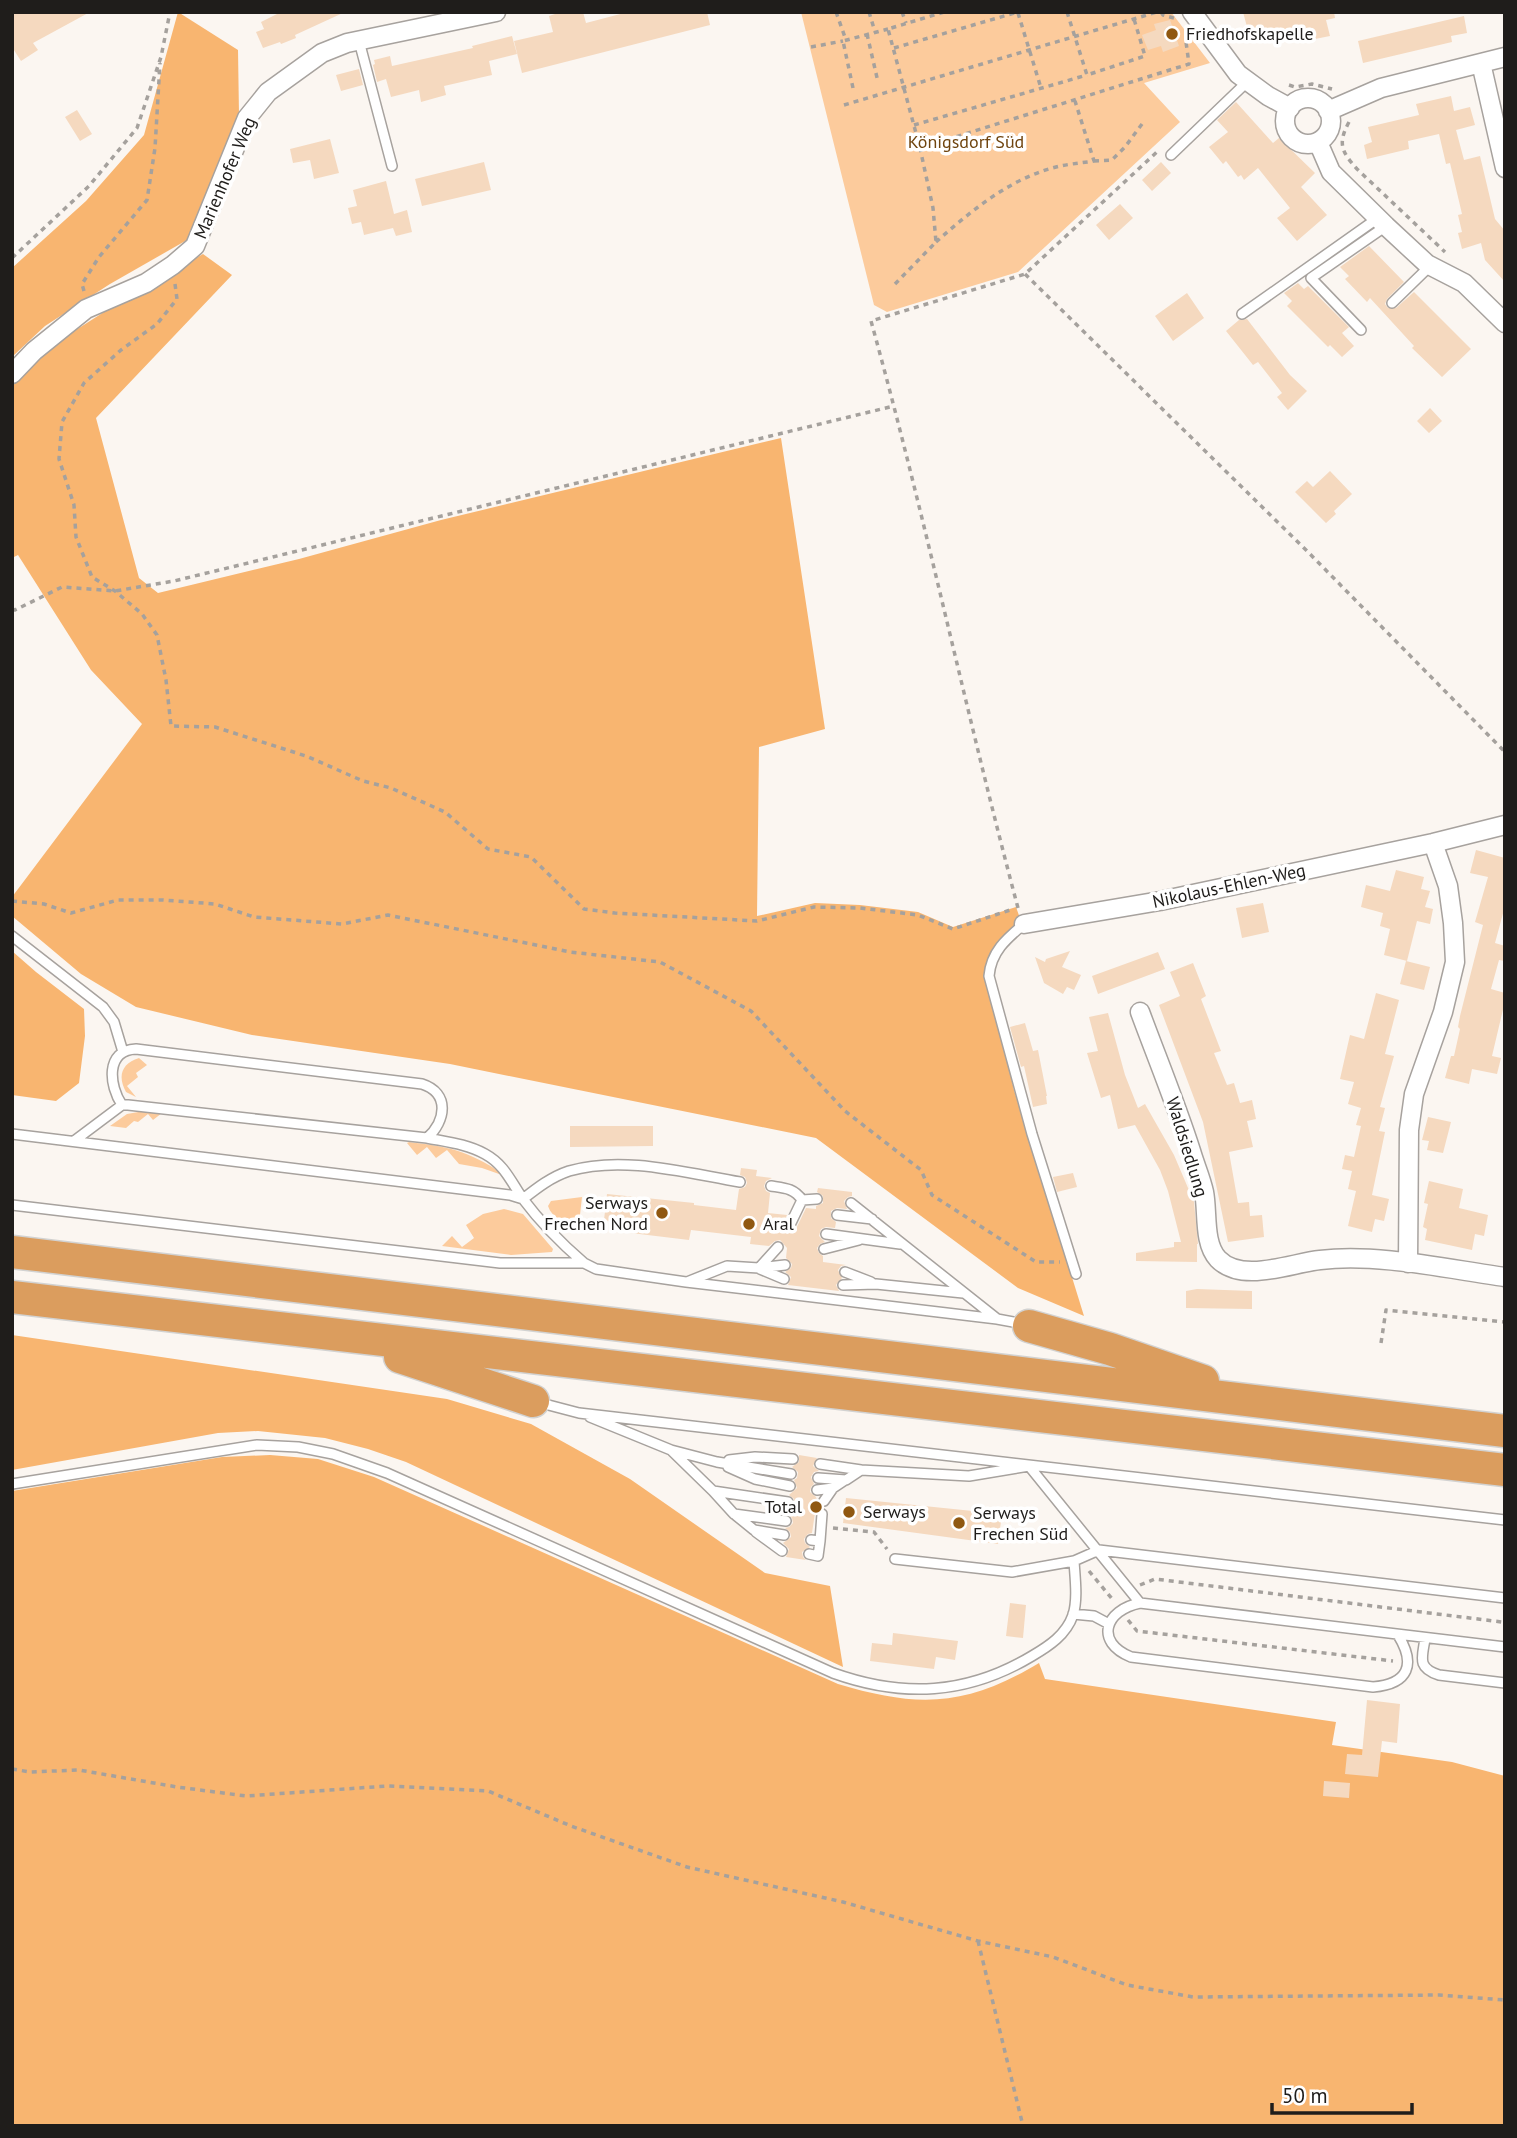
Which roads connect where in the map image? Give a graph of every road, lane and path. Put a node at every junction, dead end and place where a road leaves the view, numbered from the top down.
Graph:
1 (170, 12) edge
2 (496, 12) edge
3 (836, 12) edge
4 (869, 12) edge
5 (902, 12) edge
6 (944, 12) edge
7 (1018, 12) edge
8 (1067, 12) edge
9 (1157, 12) edge
10 (1192, 12) edge
11 (935, 13) edge
12 (1134, 19) junction
13 (906, 23) junction
14 (888, 29) junction
15 (1203, 29) junction
16 (875, 32) junction
17 (867, 34) junction
18 (1075, 37) junction
19 (359, 40) junction
20 (844, 41) junction
21 (811, 47) dead end
22 (894, 48) junction
23 (1030, 51) junction
24 (1505, 57) edge
25 (161, 58) junction
26 (1481, 63) junction
27 (1087, 75) junction
28 (878, 82) dead end
29 (1247, 82) junction
30 (1280, 82) dead end
31 (853, 88) dead end
32 (904, 88) junction
33 (1041, 88) junction
34 (1075, 100) junction
35 (1352, 101) junction
36 (844, 105) dead end
37 (1290, 108) junction
38 (1328, 111) junction
39 (1145, 120) dead end
40 (914, 125) junction
41 (1318, 142) junction
42 (1163, 147) dead end
43 (920, 148) junction
44 (1171, 155) dead end
45 (1094, 161) junction
46 (392, 166) dead end
47 (1505, 168) edge
48 (1382, 222) junction
49 (936, 242) junction
50 (1445, 252) dead end
51 (12, 258) edge
52 (173, 265) junction
53 (1430, 266) junction
54 (1025, 274) junction
55 (895, 284) dead end
56 (1392, 303) dead end
57 (86, 309) junction
58 (1242, 314) dead end
59 (1505, 323) edge
60 (1361, 330) dead end
61 (12, 374) edge
62 (894, 406) junction
63 (115, 592) junction
64 (12, 609) edge
65 (1505, 752) edge
66 (1505, 825) edge
67 (1433, 842) junction
68 (12, 901) edge
69 (1021, 916) junction
70 (12, 936) edge
71 (1139, 1012) dead end
72 (123, 1052) junction
73 (122, 1105) junction
74 (12, 1134) edge
75 (427, 1138) junction
76 (74, 1141) junction
77 (740, 1182) dead end
78 (771, 1186) dead end
79 (523, 1199) junction
80 (817, 1199) dead end
81 (802, 1200) junction
82 (851, 1203) dead end
83 (12, 1205) edge
84 (837, 1215) dead end
85 (873, 1219) junction
86 (789, 1227) dead end
87 (826, 1234) dead end
88 (864, 1239) junction
89 (902, 1244) junction
90 (778, 1247) dead end
91 (824, 1249) dead end
92 (12, 1252) edge
93 (1070, 1258) junction
94 (584, 1263) junction
95 (1408, 1263) junction
96 (785, 1265) dead end
97 (759, 1268) junction
98 (845, 1272) dead end
99 (1076, 1274) dead end
100 (1505, 1276) edge
101 (784, 1279) dead end
102 (686, 1282) junction
103 (876, 1284) junction
104 (843, 1286) dead end
105 (965, 1293) junction
106 (12, 1297) edge
107 (997, 1319) junction
108 (1505, 1322) edge
109 (1029, 1325) joint
110 (339, 1336) junction
111 (1381, 1343) dead end
112 (533, 1401) joint
113 (1261, 1401) junction
114 (579, 1413) junction
115 (1505, 1431) edge
116 (671, 1450) junction
117 (793, 1460) dead end
118 (717, 1462) junction
119 (820, 1464) dead end
120 (1029, 1465) junction
121 (860, 1470) junction
122 (1505, 1470) edge
123 (791, 1475) dead end
124 (818, 1478) dead end
125 (846, 1480) junction
126 (12, 1484) edge
127 (790, 1486) dead end
128 (833, 1488) junction
129 (817, 1489) dead end
130 (713, 1491) junction
131 (824, 1501) dead end
132 (788, 1502) dead end
133 (733, 1513) junction
134 (822, 1514) dead end
135 (1505, 1520) edge
136 (786, 1521) dead end
137 (817, 1526) junction
138 (754, 1531) junction
139 (784, 1535) dead end
140 (1099, 1550) junction
141 (782, 1551) dead end
142 (808, 1554) dead end
143 (895, 1559) joint
144 (1077, 1560) junction
145 (1129, 1589) junction
146 (1108, 1595) junction
147 (1505, 1598) edge
148 (1140, 1603) junction
149 (1120, 1609) junction
150 (1073, 1614) junction
151 (1502, 1622) dead end
152 (1109, 1624) junction
153 (1398, 1635) junction
154 (1425, 1639) junction
155 (1505, 1647) edge
156 (1395, 1661) dead end
157 (1409, 1664) junction
158 (1423, 1665) junction
159 (1505, 1683) edge
160 (12, 1769) edge
161 (978, 1941) junction
162 (1505, 2000) edge
163 (1023, 2126) edge

1 - 25 path
2 - 19 street, Marienhofer Weg
3 - 20 path
4 - 16 path
5 - 13 path
6 - 11 path
7 - 22 path
7 - 23 path
8 - 18 path
9 - 12 path
10 - 15 street
11 - 13 path
12 - 18 path
12 - 27 path
13 - 14 path
14 - 16 path
14 - 22 path
15 - 29 street
15 - 34 path
16 - 17 path
17 - 20 path
17 - 28 path
18 - 23 path
18 - 27 path
19 - 46 lane
19 - 52 street, Marienhofer Weg
20 - 21 path
20 - 31 path
22 - 32 path
23 - 32 path
23 - 33 path
24 - 26 street
25 - 51 path
25 - 57 path
26 - 35 street
26 - 47 street
27 - 33 path
29 - 37 street
29 - 44 lane
30 - 35 path
32 - 36 path
32 - 40 path
33 - 40 path
34 - 43 path
34 - 45 path
35 - 38 street
35 - 50 path
37 - 38 street
37 - 41 street
38 - 41 street
39 - 45 path
40 - 43 path
41 - 48 street
42 - 54 path
43 - 49 path
45 - 49 path
48 - 53 street
48 - 58 lane
48 - 60 lane
49 - 55 path
52 - 57 street, Marienhofer Weg
52 - 63 path
53 - 56 lane
53 - 59 street
54 - 62 path
54 - 65 path
57 - 61 street, Marienhofer Weg
62 - 63 path
62 - 69 path
63 - 64 path
63 - 69 path
66 - 67 street, Nikolaus-Ehlen-Weg
67 - 69 street, Nikolaus-Ehlen-Weg
67 - 95 street
68 - 93 path
69 - 93 lane
70 - 72 lane
71 - 95 street, Waldsiedlung
72 - 73 lane
72 - 75 lane
73 - 75 lane
73 - 76 lane
74 - 76 lane
75 - 79 lane
76 - 79 lane
77 - 79 lane
78 - 81 lane
79 - 94 lane
80 - 81 lane
81 - 86 lane
82 - 85 lane
83 - 94 lane
84 - 85 lane
85 - 89 lane
87 - 88 lane
88 - 89 lane
88 - 91 lane
89 - 105 lane
90 - 97 lane
92 - 113 highway
93 - 99 lane
94 - 102 lane
95 - 100 street
96 - 97 lane
97 - 101 lane
97 - 102 lane
98 - 103 lane
102 - 107 lane
103 - 104 lane
103 - 105 lane
105 - 107 lane
106 - 110 highway
107 - 109 lane
108 - 111 path
109 - 113 highway
110 - 112 highway
110 - 122 highway
112 - 114 lane
113 - 115 highway
114 - 116 lane
114 - 120 lane
116 - 118 lane
116 - 130 lane
117 - 118 lane
118 - 123 lane
118 - 127 lane
119 - 121 lane
120 - 121 lane
120 - 135 lane
120 - 140 lane
121 - 125 lane
124 - 125 lane
125 - 128 lane
126 - 150 lane
128 - 129 lane
128 - 131 lane
130 - 132 lane
130 - 133 lane
133 - 136 lane
133 - 138 lane
134 - 137 lane
137 - 142 lane
137 - 143 path
138 - 139 lane
138 - 141 lane
140 - 144 lane
140 - 145 lane
140 - 147 lane
143 - 144 lane
144 - 146 path
144 - 150 lane
145 - 146 path
145 - 148 lane
145 - 151 path
146 - 149 path
148 - 149 lane
148 - 153 lane
149 - 152 lane
149 - 156 path
150 - 152 lane
152 - 157 lane
153 - 154 lane
153 - 157 lane
154 - 155 lane
154 - 158 lane
157 - 158 lane
158 - 159 lane
160 - 161 path
161 - 162 path
161 - 163 path

